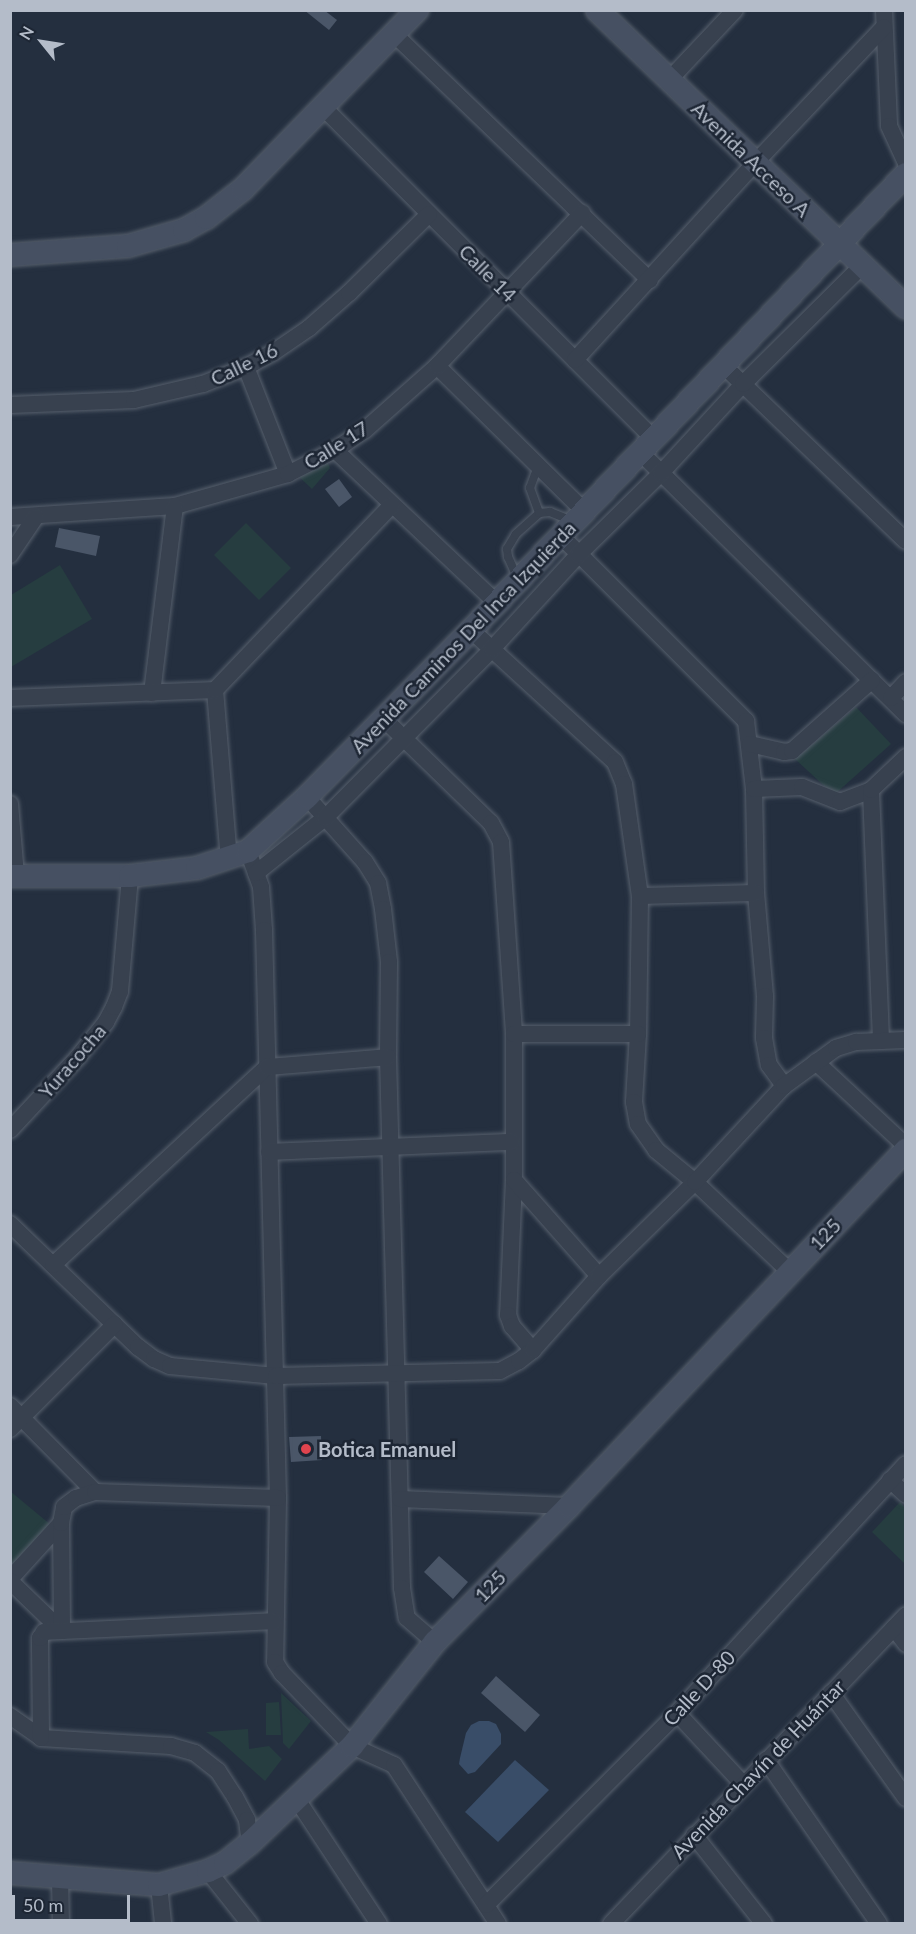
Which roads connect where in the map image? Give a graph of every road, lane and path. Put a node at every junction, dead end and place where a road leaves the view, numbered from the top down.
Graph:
1 (417, 10) edge
2 (597, 10) edge
3 (735, 10) edge
4 (884, 19) edge
5 (394, 34) junction
6 (669, 80) junction
7 (323, 107) junction
8 (755, 163) junction
9 (906, 163) edge
10 (906, 174) edge
11 (582, 213) junction
12 (429, 214) junction
13 (840, 245) junction
14 (10, 255) edge
15 (862, 266) junction
16 (650, 280) junction
17 (508, 293) junction
18 (906, 307) edge
19 (575, 360) junction
20 (437, 366) junction
21 (724, 366) junction
22 (246, 367) junction
23 (743, 384) junction
24 (10, 405) edge
25 (648, 446) junction
26 (335, 450) junction
27 (538, 466) junction
28 (661, 473) junction
29 (288, 474) junction
30 (392, 505) junction
31 (176, 506) junction
32 (538, 513) junction
33 (10, 517) edge
34 (35, 518) junction
35 (573, 523) junction
36 (906, 541) edge
37 (579, 554) junction
38 (10, 555) edge
39 (519, 580) junction
40 (497, 603) junction
41 (471, 630) junction
42 (492, 649) junction
43 (872, 680) junction
44 (906, 682) edge
45 (215, 690) junction
46 (152, 693) junction
47 (10, 698) edge
48 (891, 698) junction
49 (906, 714) edge
50 (384, 719) junction
51 (406, 737) junction
52 (750, 744) junction
53 (906, 757) edge
54 (754, 789) junction
55 (871, 790) junction
56 (307, 797) junction
57 (10, 804) edge
58 (325, 818) junction
59 (238, 855) junction
60 (256, 873) junction
61 (13, 876) edge
62 (130, 876) junction
63 (756, 893) junction
64 (640, 896) junction
65 (514, 1034) junction
66 (638, 1034) junction
67 (881, 1040) junction
68 (906, 1040) edge
69 (388, 1057) junction
70 (816, 1062) junction
71 (267, 1067) junction
72 (784, 1086) junction
73 (10, 1130) edge
74 (512, 1142) junction
75 (392, 1146) junction
76 (906, 1146) edge
77 (906, 1150) edge
78 (268, 1152) junction
79 (514, 1180) junction
80 (695, 1182) junction
81 (10, 1224) edge
82 (53, 1265) junction
83 (789, 1271) junction
84 (599, 1276) junction
85 (115, 1324) junction
86 (533, 1350) junction
87 (396, 1374) junction
88 (276, 1376) junction
89 (14, 1417) edge
90 (906, 1464) edge
91 (890, 1480) junction
92 (95, 1492) junction
93 (906, 1495) edge
94 (278, 1498) junction
95 (400, 1499) junction
96 (568, 1506) junction
97 (62, 1523) junction
98 (10, 1580) edge
99 (906, 1616) edge
100 (274, 1621) junction
101 (894, 1628) junction
102 (62, 1631) junction
103 (435, 1642) junction
104 (906, 1644) edge
105 (831, 1693) junction
106 (676, 1713) junction
107 (10, 1716) edge
108 (41, 1738) junction
109 (352, 1746) junction
110 (766, 1760) junction
111 (743, 1784) junction
112 (296, 1798) junction
113 (906, 1798) edge
114 (694, 1834) junction
115 (250, 1842) junction
116 (208, 1871) junction
117 (10, 1873) edge
118 (60, 1878) junction
119 (159, 1885) junction
120 (486, 1905) junction
121 (617, 1921) edge
122 (61, 1923) edge
123 (163, 1923) edge
124 (250, 1923) edge
125 (380, 1923) edge
126 (498, 1923) edge
127 (764, 1923) edge
128 (879, 1923) edge

1 - 5 street
2 - 6 street, Avenida Acceso A
3 - 6 street
4 - 8 street
4 - 9 street
5 - 7 street
5 - 11 street
6 - 8 street, Avenida Acceso A
7 - 12 street, Calle 14
7 - 14 street
8 - 13 street, Avenida Acceso A
8 - 16 street
10 - 13 street, Avenida Caminos Del Inca Izquierda
11 - 16 street
11 - 17 street, Calle 17
12 - 17 street, Calle 14
12 - 22 street, Calle 16
13 - 15 street, Avenida Acceso A
13 - 21 street, Avenida Caminos Del Inca Izquierda
15 - 18 street, Avenida Acceso A
15 - 23 street
16 - 19 street
17 - 19 street, Calle 14
17 - 20 street, Calle 17
19 - 25 street, Calle 14
20 - 26 street, Calle 17
20 - 27 street
21 - 23 street
21 - 25 street, Avenida Caminos Del Inca Izquierda
22 - 24 street, Calle 16
22 - 29 street
23 - 28 street
23 - 36 street
25 - 28 street, Calle 14
25 - 35 street, Avenida Caminos Del Inca Izquierda
26 - 29 street, Calle 17
26 - 30 street
27 - 32 lane
27 - 35 street
28 - 37 street
28 - 43 street, Calle 14
29 - 31 street, Calle 17
30 - 40 street
30 - 45 street
31 - 34 street, Calle 17
31 - 46 street
32 - 35 lane
32 - 39 lane
33 - 34 street, Calle 17
34 - 38 street
35 - 37 street
35 - 39 street, Avenida Caminos Del Inca Izquierda
37 - 42 street
37 - 52 street
39 - 40 street, Avenida Caminos Del Inca Izquierda
40 - 41 street, Avenida Caminos Del Inca Izquierda
41 - 42 street
41 - 50 street, Avenida Caminos Del Inca Izquierda
42 - 51 street
42 - 64 street
43 - 48 street, Calle 14
43 - 52 street
44 - 48 street
45 - 46 street
45 - 59 street
46 - 47 street
48 - 49 street, Calle 14
50 - 51 street
50 - 56 street, Avenida Caminos Del Inca Izquierda
51 - 58 street
51 - 65 street
52 - 54 street
53 - 55 street
54 - 55 street
54 - 63 street
55 - 67 street
56 - 58 street
56 - 59 street, Avenida Caminos Del Inca Izquierda
57 - 61 street
58 - 60 street
58 - 69 street
59 - 60 street
59 - 62 street, Avenida Caminos Del Inca Izquierda
60 - 71 street
61 - 62 street, Avenida Caminos Del Inca Izquierda
62 - 73 street, Yuracocha
63 - 64 street
63 - 72 street
64 - 66 street
65 - 66 street
65 - 74 street
66 - 80 street
67 - 68 street
67 - 70 street
69 - 71 street
69 - 75 street
70 - 72 street
70 - 76 street
71 - 78 street
71 - 82 street
72 - 80 street
74 - 75 street
74 - 79 street
75 - 78 street
75 - 87 street
77 - 83 street, 125
78 - 88 street
79 - 84 street
79 - 86 street
80 - 83 street
80 - 84 street
81 - 82 street
82 - 85 street
83 - 96 street, 125
84 - 86 street
85 - 88 street
85 - 89 street
86 - 87 street
87 - 88 street
87 - 95 street
88 - 94 street
89 - 92 street
90 - 91 street, Calle D-80
91 - 93 street
91 - 106 street, Calle D-80
92 - 94 street
92 - 97 street
94 - 100 street
95 - 96 street
95 - 103 street
96 - 103 street, 125
97 - 98 street
97 - 102 street
98 - 102 street
99 - 101 street, Avenida Chavín de Huántar
100 - 102 street
100 - 109 street
101 - 104 street
101 - 105 street, Avenida Chavín de Huántar
102 - 108 street
103 - 109 street, 125
105 - 110 street, Avenida Chavín de Huántar
105 - 113 street
106 - 111 street
106 - 120 street, Calle D-80
107 - 108 street
108 - 115 street
109 - 112 street, 125
109 - 120 street
110 - 111 street, Avenida Chavín de Huántar
110 - 128 street
111 - 114 street, Avenida Chavín de Huántar
112 - 115 street, 125
112 - 125 street
114 - 121 street, Avenida Chavín de Huántar
114 - 127 street
115 - 116 street, 125
116 - 119 street, 125
116 - 124 street
117 - 118 street, 125
118 - 119 street, 125
118 - 122 street
119 - 123 street
120 - 126 street

